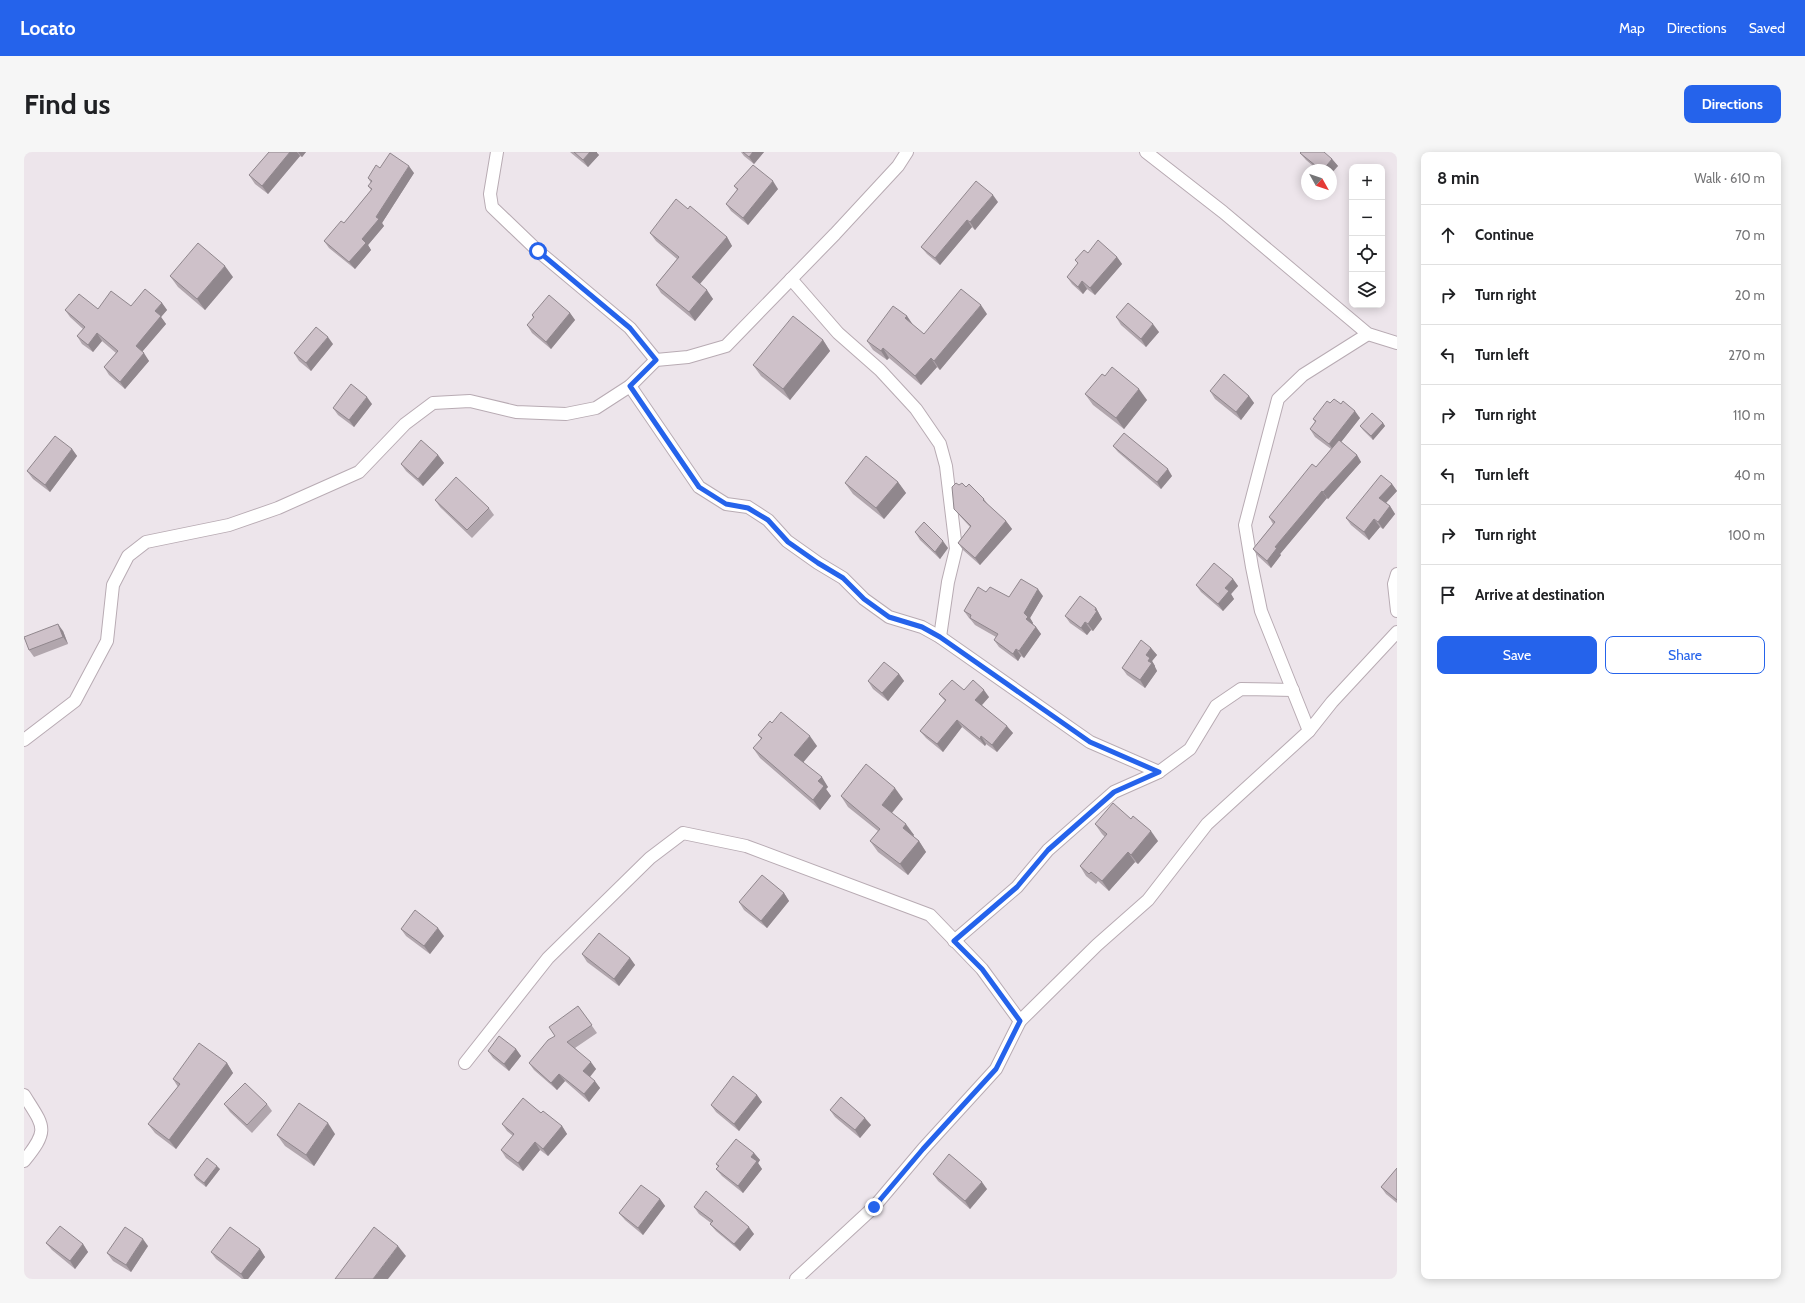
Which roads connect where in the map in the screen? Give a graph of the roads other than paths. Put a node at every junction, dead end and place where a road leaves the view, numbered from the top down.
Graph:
1 (497, 152) edge
2 (907, 152) edge
3 (1146, 152) edge
4 (791, 279) junction
5 (1368, 334) junction
6 (1397, 343) edge
7 (656, 360) junction
8 (630, 386) junction
9 (1397, 574) edge
10 (1397, 611) edge
11 (1397, 632) edge
12 (940, 637) junction
13 (1293, 690) junction
14 (1309, 731) junction
15 (24, 740) edge
16 (1159, 772) junction
17 (954, 941) junction
18 (1020, 1021) junction
19 (465, 1063) dead end
20 (24, 1095) edge
21 (24, 1161) edge
22 (796, 1279) edge

1 - 7 street
2 - 4 street
3 - 5 street
4 - 7 street
4 - 12 street
5 - 6 street
5 - 13 street
7 - 8 street
8 - 12 street
8 - 15 street
9 - 10 street
11 - 14 street
12 - 16 street
13 - 14 street
13 - 16 street
14 - 18 street
16 - 17 street
17 - 18 street
17 - 19 street
18 - 22 street
20 - 21 street

